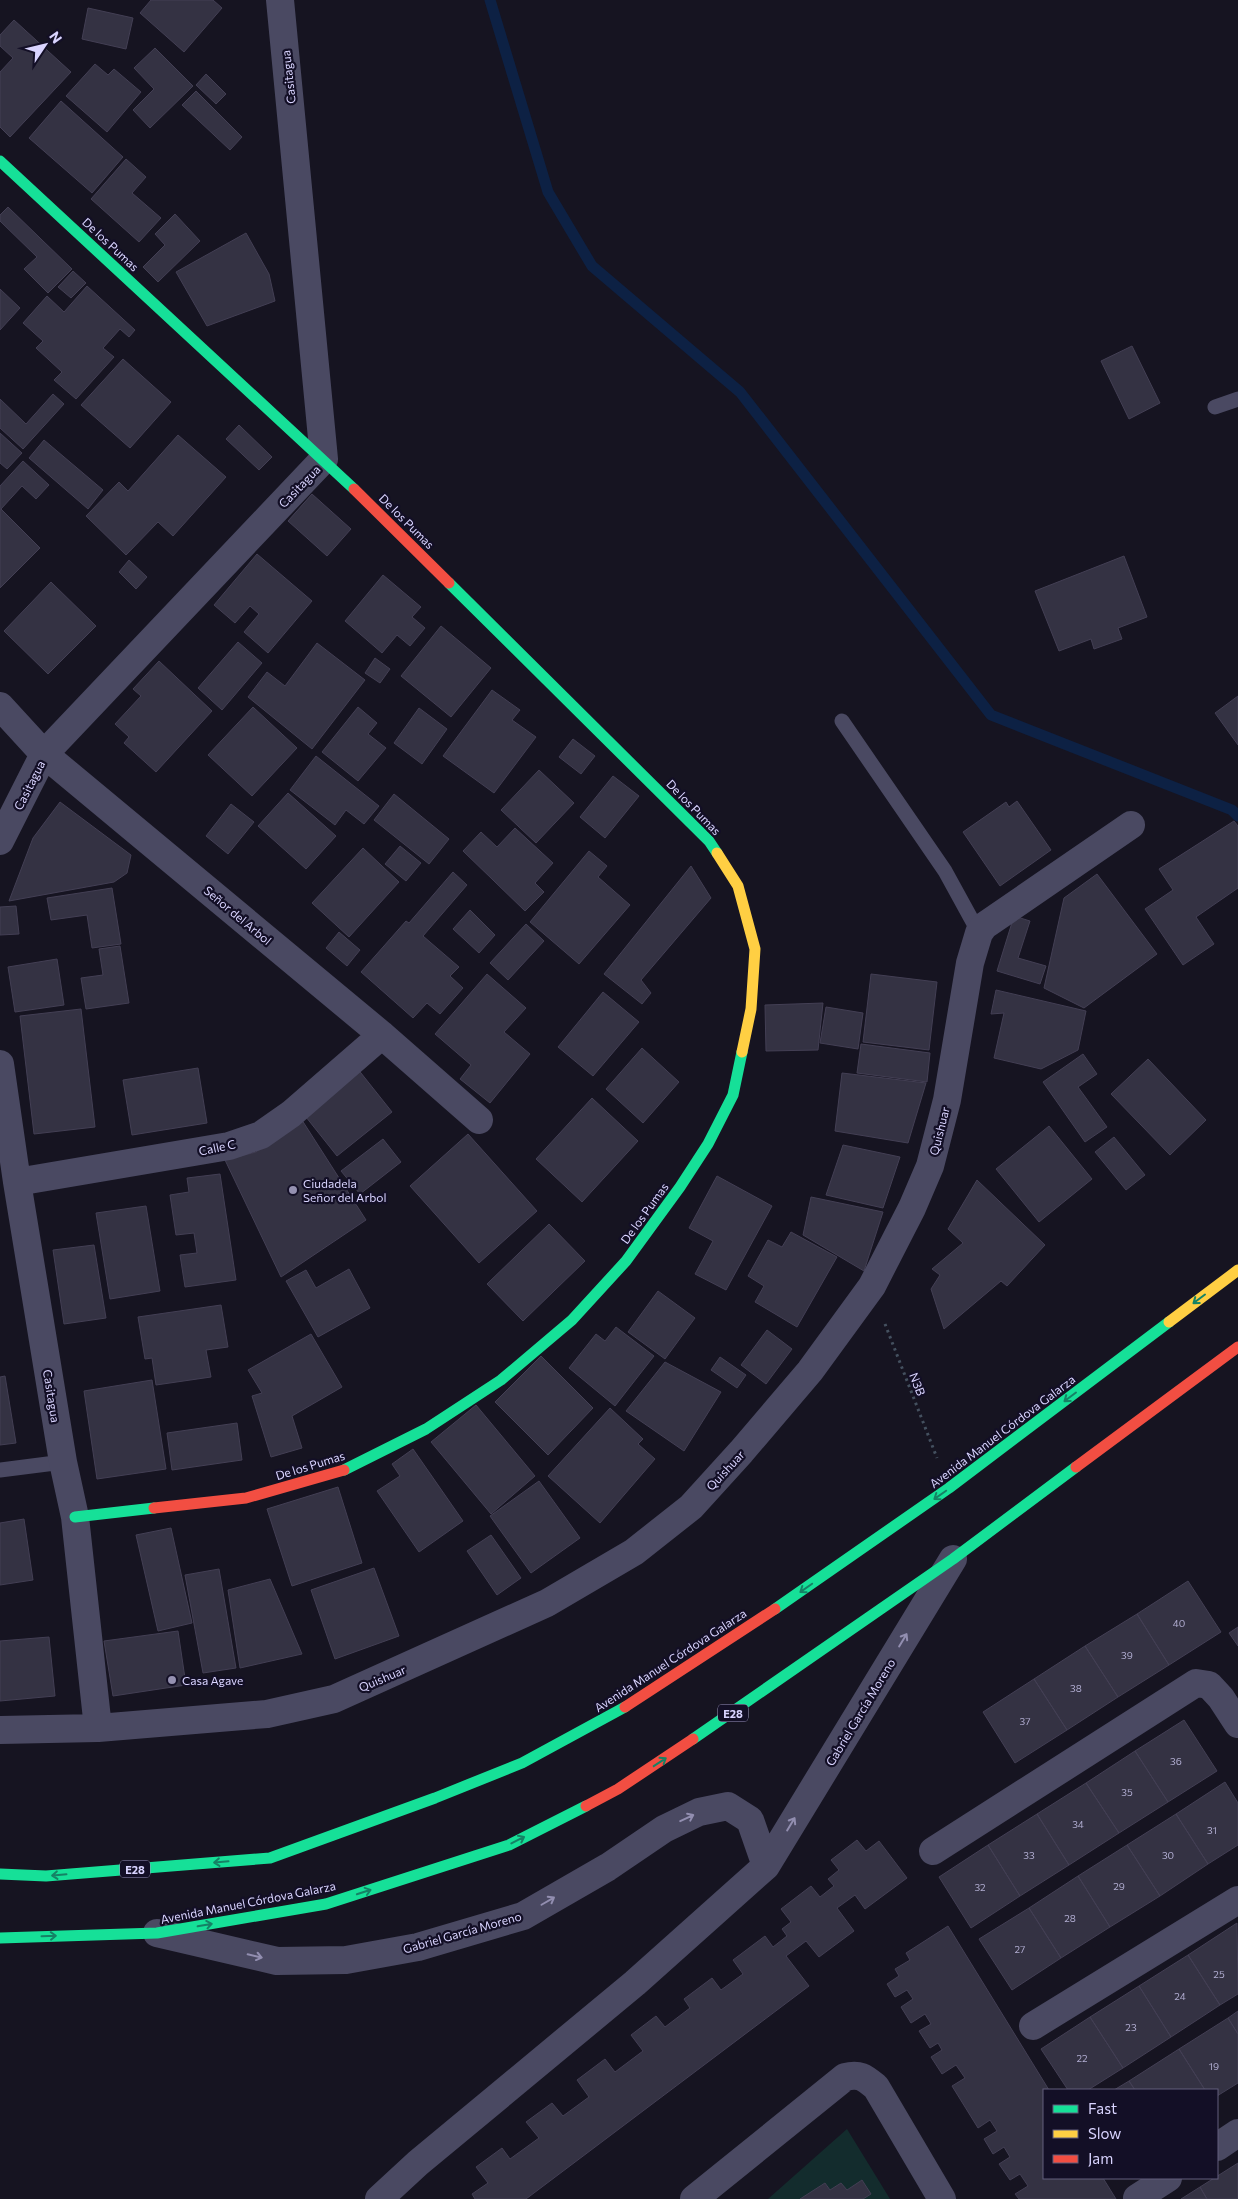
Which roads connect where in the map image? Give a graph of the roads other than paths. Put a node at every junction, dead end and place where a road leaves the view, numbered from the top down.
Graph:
1 (280, 0) edge
2 (0, 161) edge
3 (1238, 399) edge
4 (1215, 407) dead end
5 (324, 459) junction
6 (0, 706) edge
7 (842, 721) dead end
8 (44, 754) junction
9 (1131, 825) dead end
10 (0, 841) edge
11 (979, 933) junction
12 (382, 1035) junction
13 (0, 1064) edge
14 (479, 1120) dead end
15 (17, 1182) junction
16 (1238, 1270) edge
17 (1238, 1347) edge
18 (63, 1462) junction
19 (0, 1470) edge
20 (75, 1517) junction
21 (953, 1559) junction
22 (1238, 1724) edge
23 (98, 1728) junction
24 (0, 1730) edge
25 (933, 1851) dead end
26 (766, 1866) junction
27 (0, 1874) edge
28 (1238, 1900) edge
29 (157, 1933) junction
30 (0, 1938) edge
31 (1033, 2026) dead end
32 (1238, 2134) edge
33 (1218, 2146) edge
34 (1166, 2179) edge
35 (1137, 2198) dead end
36 (379, 2199) edge
37 (694, 2199) edge
38 (942, 2199) edge

1 - 5 street, Casitagua
2 - 5 main road, De los Pumas
3 - 4 lane
5 - 8 street, Casitagua
5 - 20 main road, De los Pumas
6 - 8 street, Señor del Arbol
7 - 11 lane
8 - 10 street, Casitagua
8 - 12 street, Señor del Arbol
9 - 11 street
11 - 23 street, Quishuar
12 - 14 street, Señor del Arbol
12 - 15 street, Calle C
13 - 15 street, Casitagua
15 - 18 street, Casitagua
16 -> 27 main road, Avenida Manuel Córdova Galarza / E28
17 - 21 main road, Avenida Manuel Córdova Galarza / E28
18 - 19 lane
18 - 20 street, Casitagua
20 - 23 street, Casitagua
26 -> 21 street, Gabriel García Moreno
29 -> 21 main road, Avenida Manuel Córdova Galarza / E28
22 - 25 street
23 - 24 street, Quishuar
29 -> 26 street, Gabriel García Moreno
26 - 36 street, Gabriel García Moreno
28 - 31 street
30 -> 29 main road, Avenida Manuel Córdova Galarza / E28
32 - 33 street
34 - 35 street
37 - 38 street

